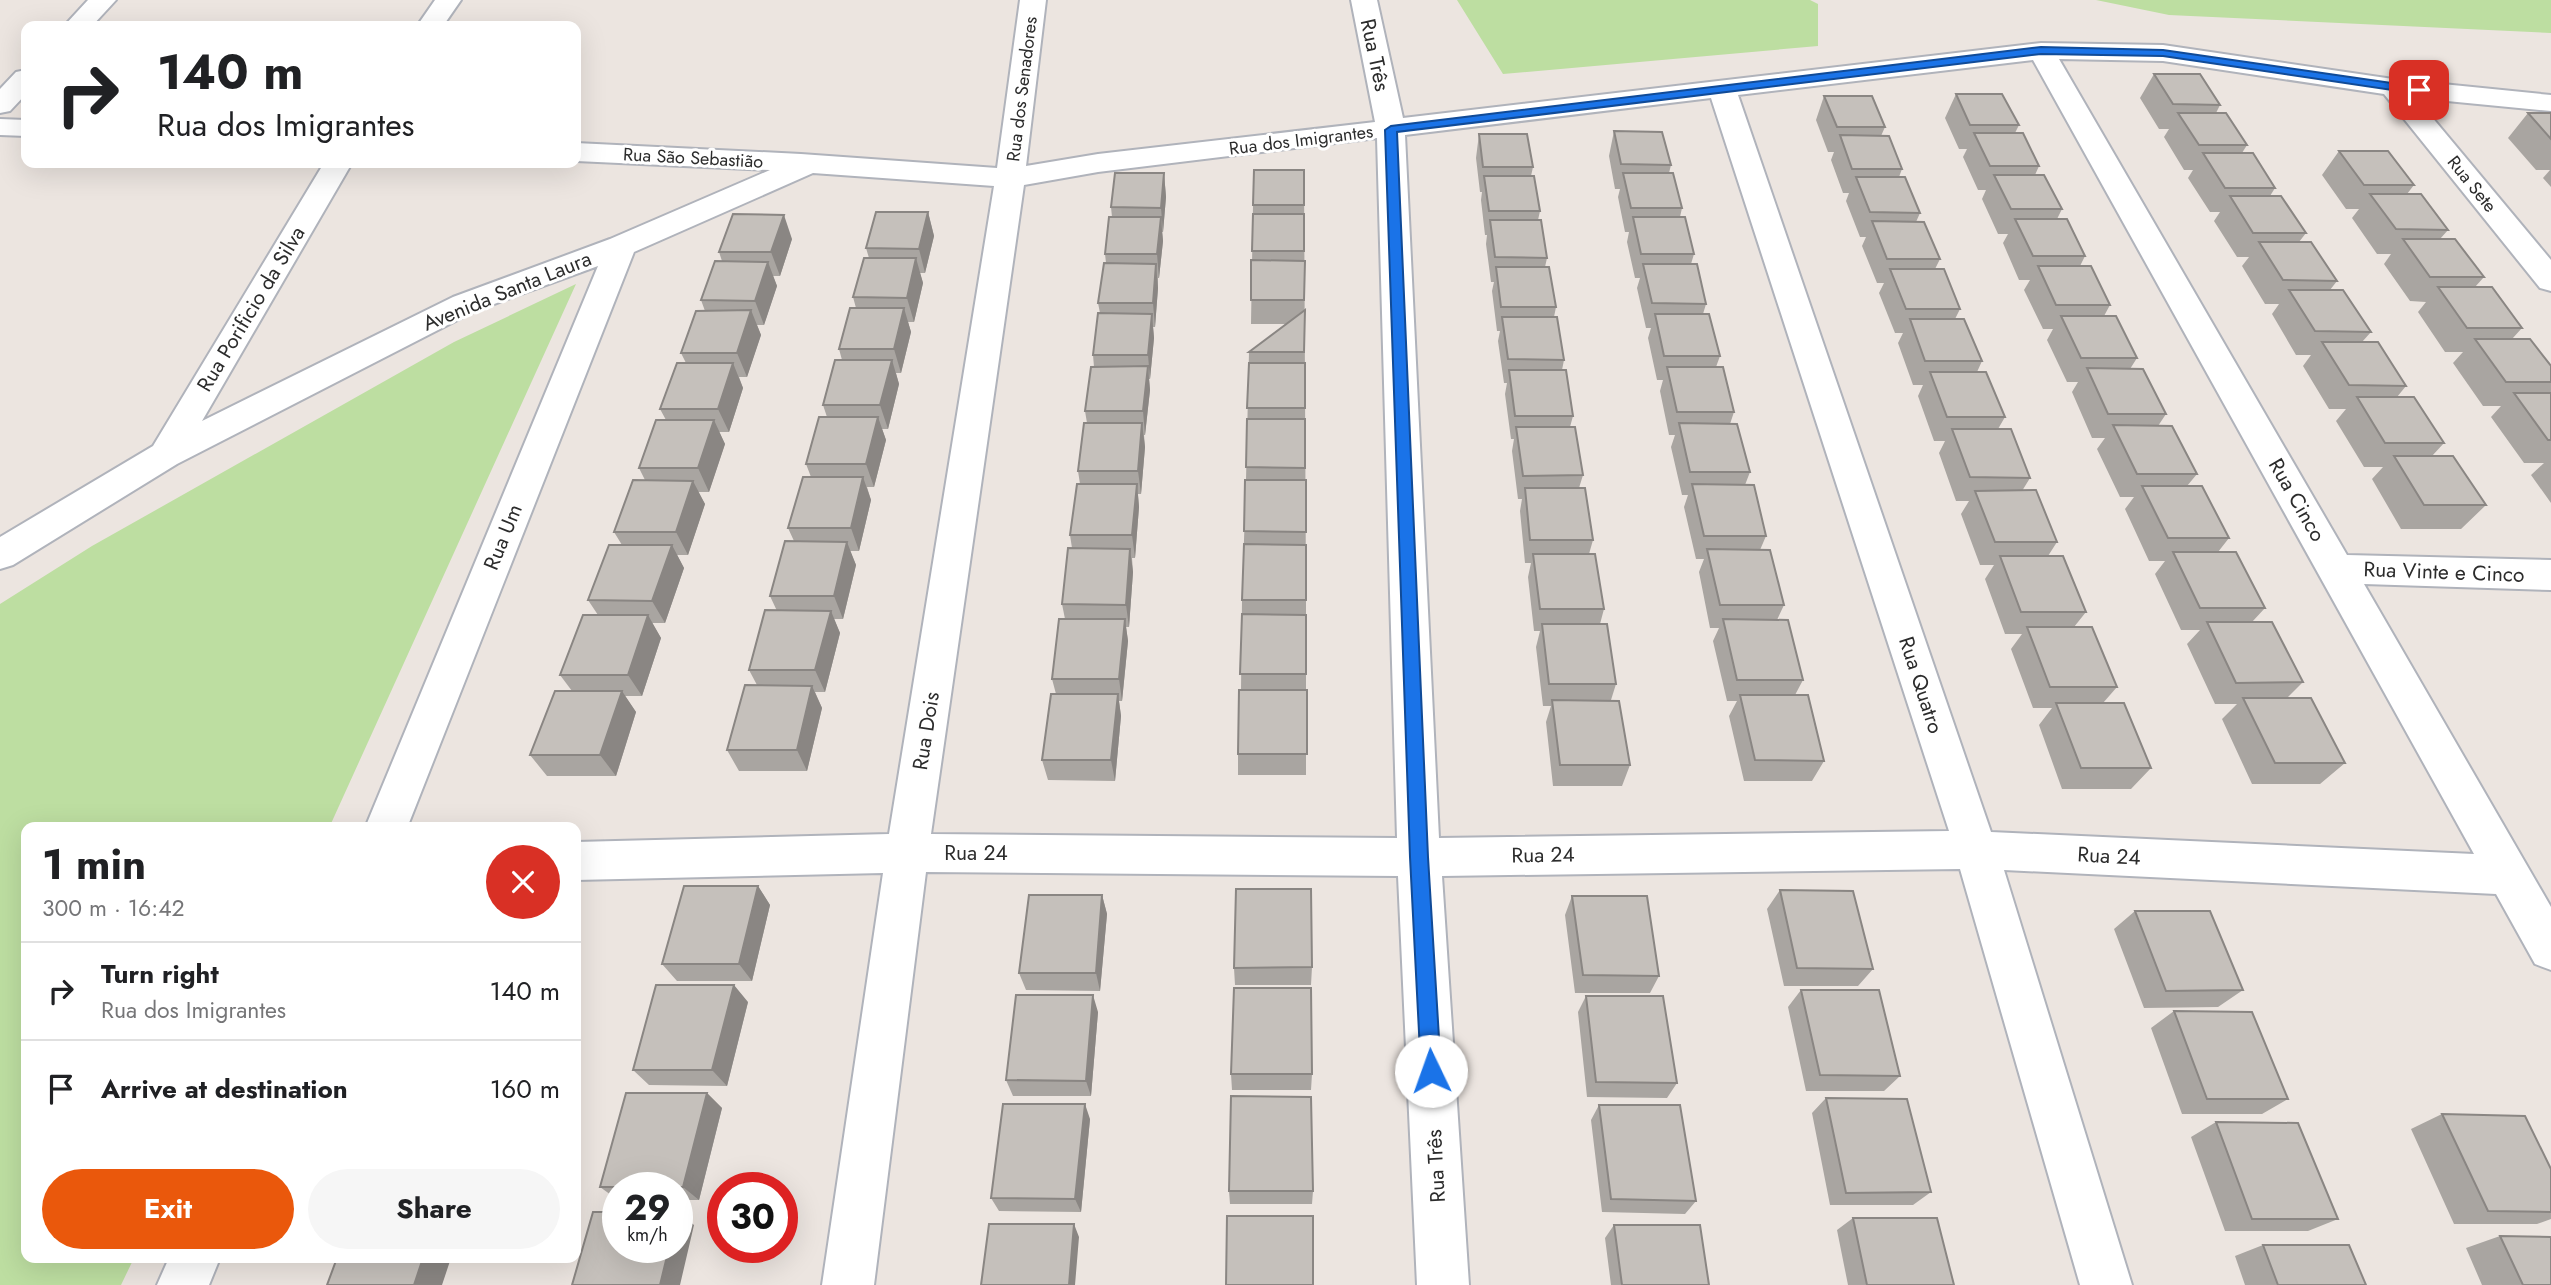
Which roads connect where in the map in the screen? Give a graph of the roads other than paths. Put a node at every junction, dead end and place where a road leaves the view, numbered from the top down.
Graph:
1 (103, 0) edge
2 (448, 0) edge
3 (1033, 0) edge
4 (1364, 0) edge
5 (82, 21) edge
6 (433, 21) edge
7 (2041, 51) junction
8 (21, 83) edge
9 (2393, 88) junction
10 (1722, 89) junction
11 (2551, 103) edge
12 (0, 105) edge
13 (0, 127) edge
14 (21, 128) edge
15 (1391, 130) junction
16 (581, 152) edge
17 (809, 164) junction
18 (335, 168) edge
19 (1010, 178) junction
20 (621, 246) junction
21 (2551, 281) edge
22 (165, 455) junction
23 (0, 555) edge
24 (2336, 569) junction
25 (2551, 575) edge
26 (388, 822) edge
27 (1976, 850) junction
28 (907, 853) junction
29 (1419, 857) junction
30 (581, 861) edge
31 (2509, 875) junction
32 (2551, 949) edge
33 (193, 1263) edge
34 (183, 1285) edge
35 (848, 1285) edge
36 (1443, 1285) edge
37 (2106, 1285) edge

1 - 5 street
2 - 6 street
3 - 19 street, Rua dos Senadores
4 - 15 street, Rua Três
7 - 9 street, Rua dos Imigrantes
7 - 10 street, Rua dos Imigrantes
7 - 24 street, Rua Cinco
8 - 12 street
9 - 11 street, Rua dos Imigrantes
9 - 21 street, Rua Sete
10 - 15 street, Rua dos Imigrantes
10 - 27 street, Rua Quatro
13 - 14 street
15 - 19 street, Rua dos Imigrantes
15 - 29 street, Rua Três
16 - 17 street, Rua São Sebastião
17 - 19 street, Avenida Santa Laura
17 - 20 street, Avenida Santa Laura
18 - 22 street, Rua Porificio da Silva
19 - 28 street, Rua Dois
20 - 22 street, Avenida Santa Laura
20 - 26 street, Rua Um
22 - 23 street, Avenida Santa Laura
24 - 25 street, Rua Vinte e Cinco
24 - 31 street, Rua Cinco
27 - 29 street, Rua 24
27 - 31 street, Rua 24
27 - 37 street, Rua Quatro
28 - 29 street, Rua 24
28 - 30 street, Rua 24
28 - 35 street, Rua Dois
29 - 36 street, Rua Três
31 - 32 street, Rua Cinco
33 - 34 street

